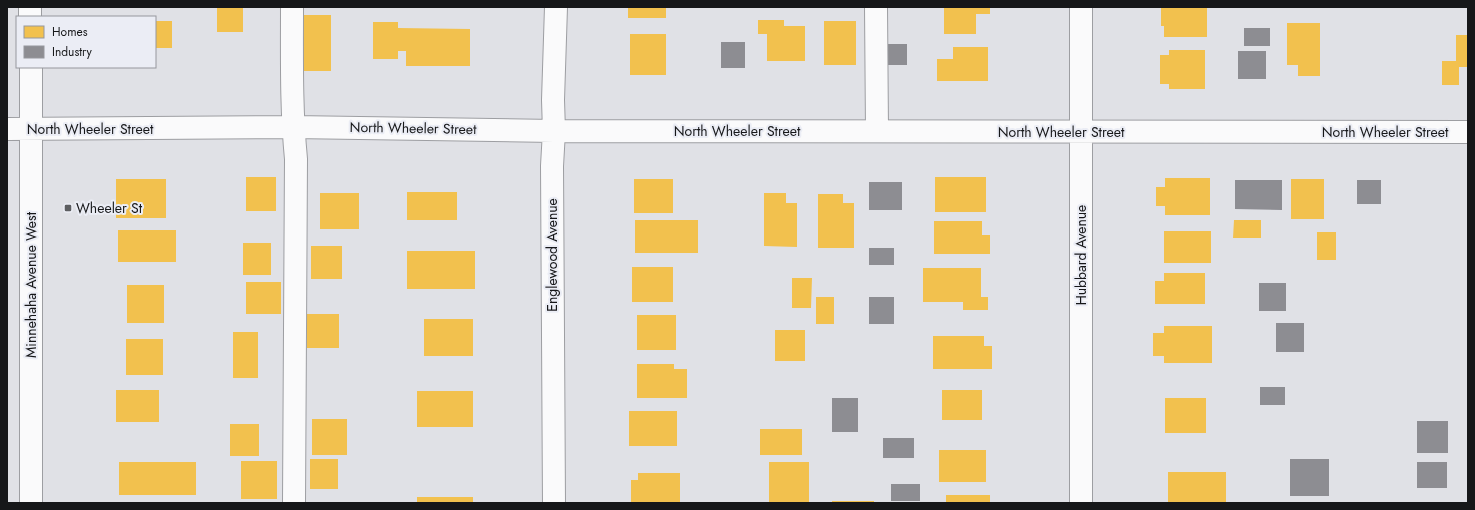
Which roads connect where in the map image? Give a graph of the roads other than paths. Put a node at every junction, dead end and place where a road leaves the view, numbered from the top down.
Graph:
1 (292, 7) edge
2 (556, 7) edge
3 (876, 7) edge
4 (1081, 7) edge
5 (31, 68) edge
6 (292, 127) junction
7 (7, 129) edge
8 (31, 129) junction
9 (554, 130) junction
10 (877, 131) junction
11 (1080, 132) junction
12 (1468, 132) edge
13 (31, 503) edge
14 (294, 503) edge
15 (554, 503) edge
16 (1081, 503) edge

1 - 6 street
2 - 9 street, Englewood Avenue
3 - 10 street
4 - 11 street, Hubbard Avenue
5 - 8 street, Minnehaha Avenue West
6 - 8 street, North Wheeler Street
6 - 9 street, North Wheeler Street
6 - 14 street
7 - 8 street, North Wheeler Street
8 - 13 street, Minnehaha Avenue West
9 - 10 street, North Wheeler Street
9 - 15 street, Englewood Avenue
10 - 11 street, North Wheeler Street
11 - 12 street, North Wheeler Street
11 - 16 street, Hubbard Avenue

